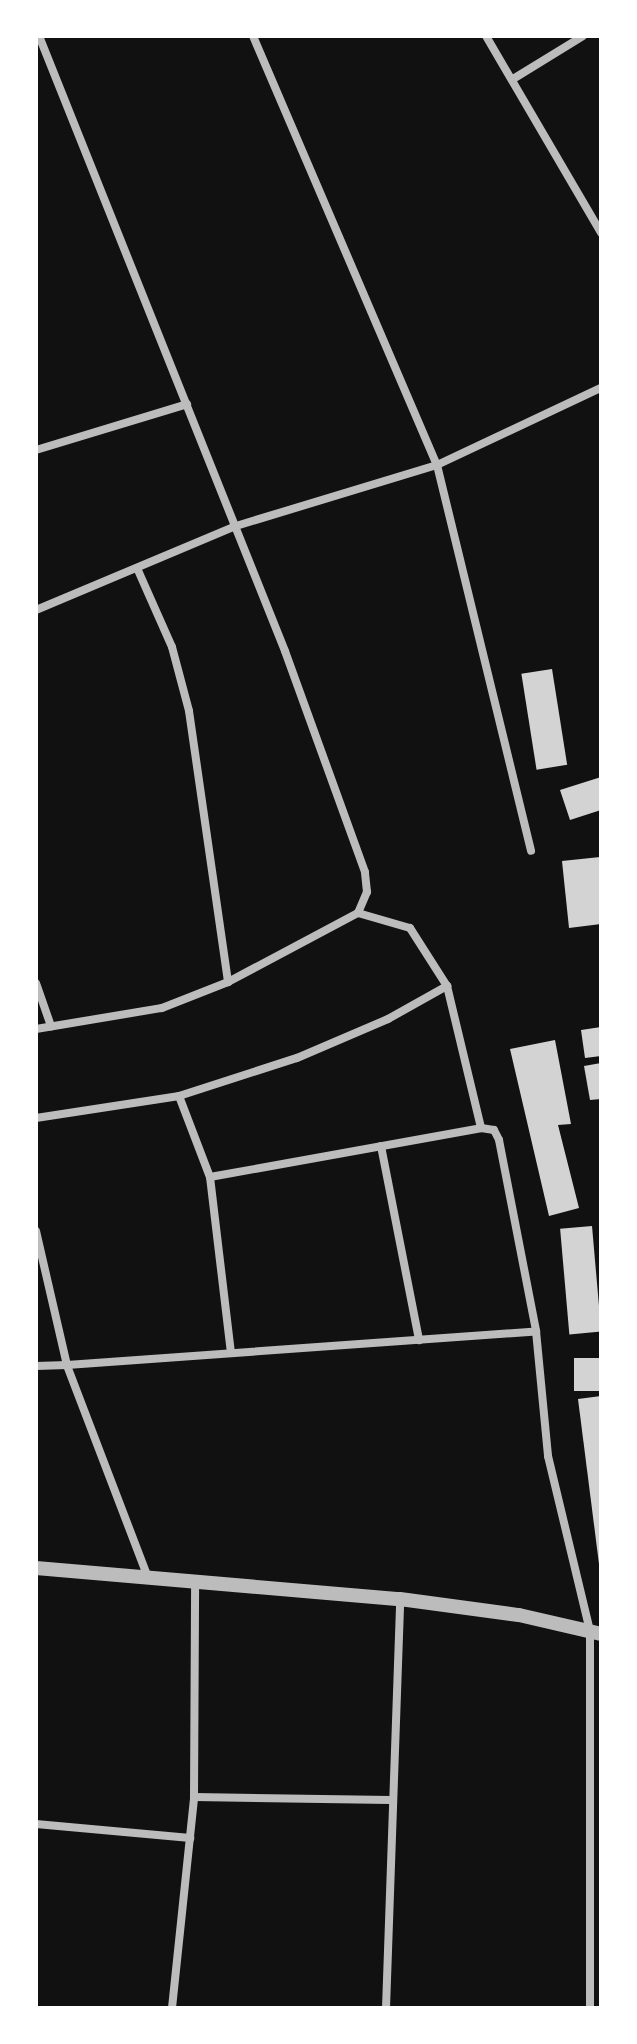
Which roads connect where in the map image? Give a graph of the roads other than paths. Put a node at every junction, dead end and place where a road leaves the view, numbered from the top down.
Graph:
1 (39, 36) edge
2 (253, 36) edge
3 (486, 36) edge
4 (583, 36) edge
5 (513, 79) junction
6 (601, 233) edge
7 (601, 388) edge
8 (187, 404) junction
9 (36, 450) edge
10 (437, 465) junction
11 (236, 526) junction
12 (137, 568) junction
13 (36, 610) edge
14 (531, 851) dead end
15 (358, 913) junction
16 (228, 982) junction
17 (36, 983) edge
18 (447, 986) junction
19 (51, 1026) junction
20 (36, 1029) edge
21 (179, 1096) junction
22 (36, 1118) edge
23 (481, 1128) junction
24 (381, 1146) junction
25 (210, 1177) junction
26 (36, 1231) edge
27 (536, 1331) junction
28 (419, 1340) junction
29 (231, 1353) junction
30 (67, 1365) junction
31 (36, 1366) edge
32 (36, 1568) edge
33 (147, 1575) junction
34 (195, 1579) junction
35 (400, 1599) junction
36 (596, 1632) edge
37 (194, 1797) junction
38 (390, 1800) junction
39 (36, 1824) edge
40 (190, 1838) junction
41 (172, 2008) edge
42 (386, 2008) edge
43 (590, 2008) edge

1 - 8 street
2 - 10 street
3 - 5 street
4 - 5 street
5 - 6 street
7 - 10 street
8 - 9 street
8 - 11 street
10 - 11 street
10 - 14 street
11 - 12 street
11 - 15 street
12 - 13 street
12 - 16 street
15 - 16 street
15 - 18 street
16 - 19 street
17 - 19 street
18 - 21 street
18 - 23 street
19 - 20 street
21 - 22 street
21 - 25 street
23 - 24 street
23 - 27 street
24 - 25 street
24 - 28 street
25 - 29 street
26 - 30 street
27 - 28 street
27 - 36 street
28 - 29 street
29 - 30 street
30 - 31 street
30 - 33 street
32 - 33 street
33 - 34 street
34 - 35 street
34 - 37 street
35 - 36 street
35 - 38 street
36 - 43 street
37 - 38 street
37 - 40 street
38 - 42 street
39 - 40 street
40 - 41 street

